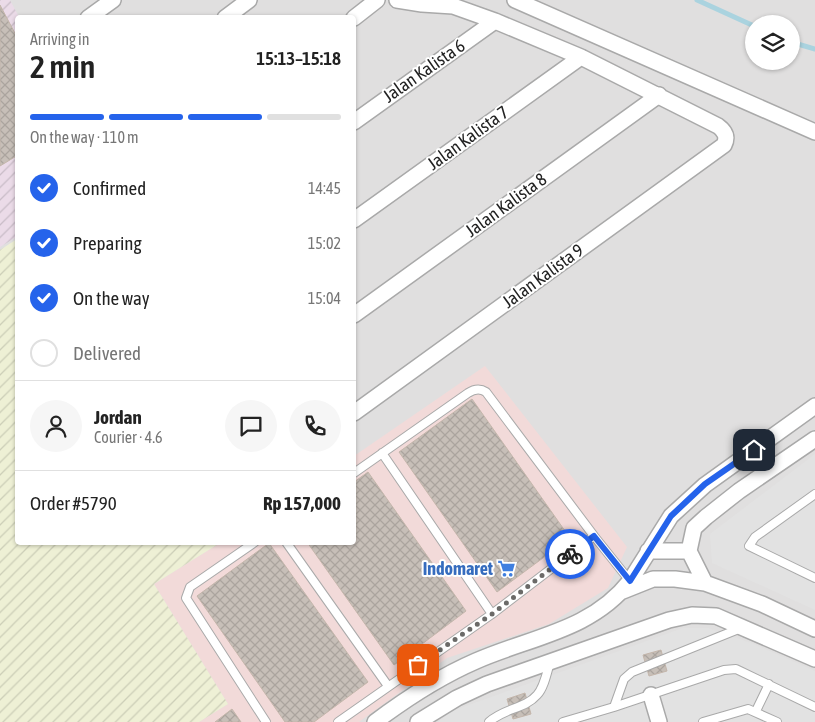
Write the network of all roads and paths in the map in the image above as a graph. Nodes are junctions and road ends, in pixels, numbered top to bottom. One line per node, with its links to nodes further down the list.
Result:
1 (113, 0): 6 (street)
2 (249, 0): 7 (street)
3 (378, 0): 8 (street)
4 (397, 0): 9 (street)
5 (515, 0): 13 (street)
6 (92, 15)
7 (229, 15)
8 (356, 16)
9 (495, 21): 10 (street); 12 (street, Jalan Kalista 6)
10 (582, 57): 11 (street); 14 (street, Jalan Kalista 7)
11 (659, 95): 15 (street, Jalan Kalista 8); 17 (street, Jalan Kalista 9)
12 (356, 121)
13 (815, 132)
14 (356, 219)
15 (356, 314)
16 (815, 406): 25 (street)
17 (356, 412)
18 (815, 439): 26 (street)
19 (382, 453): 20 (lane); 22 (lane); 30 (lane)
20 (356, 472)
21 (815, 494): 27 (lane)
22 (594, 536): 29 (lane); 30 (lane)
23 (251, 545): 41 (lane)
24 (288, 545): 36 (lane)
25 (648, 551): 26 (street); 29 (street)
26 (689, 552): 28 (street)
27 (815, 578)
28 (706, 583): 29 (street); 32 (street)
29 (626, 586): 43 (street)
30 (492, 614): 36 (lane)
31 (743, 627): 33 (street); 34 (street); 38 (lane)
32 (815, 629)
33 (815, 659)
34 (550, 662): 44 (street); 45 (lane)
35 (769, 684): 37 (lane); 39 (lane); 40 (lane)
36 (388, 686): 42 (lane)
37 (650, 694): 38 (lane); 47 (street)
38 (614, 706): 46 (lane)
39 (815, 707)
40 (756, 711): 48 (lane); 49 (lane)
41 (266, 722)
42 (338, 722)
43 (375, 722)
44 (418, 722)
45 (490, 722)
46 (562, 722)
47 (659, 722)
48 (702, 722)
49 (777, 722)

